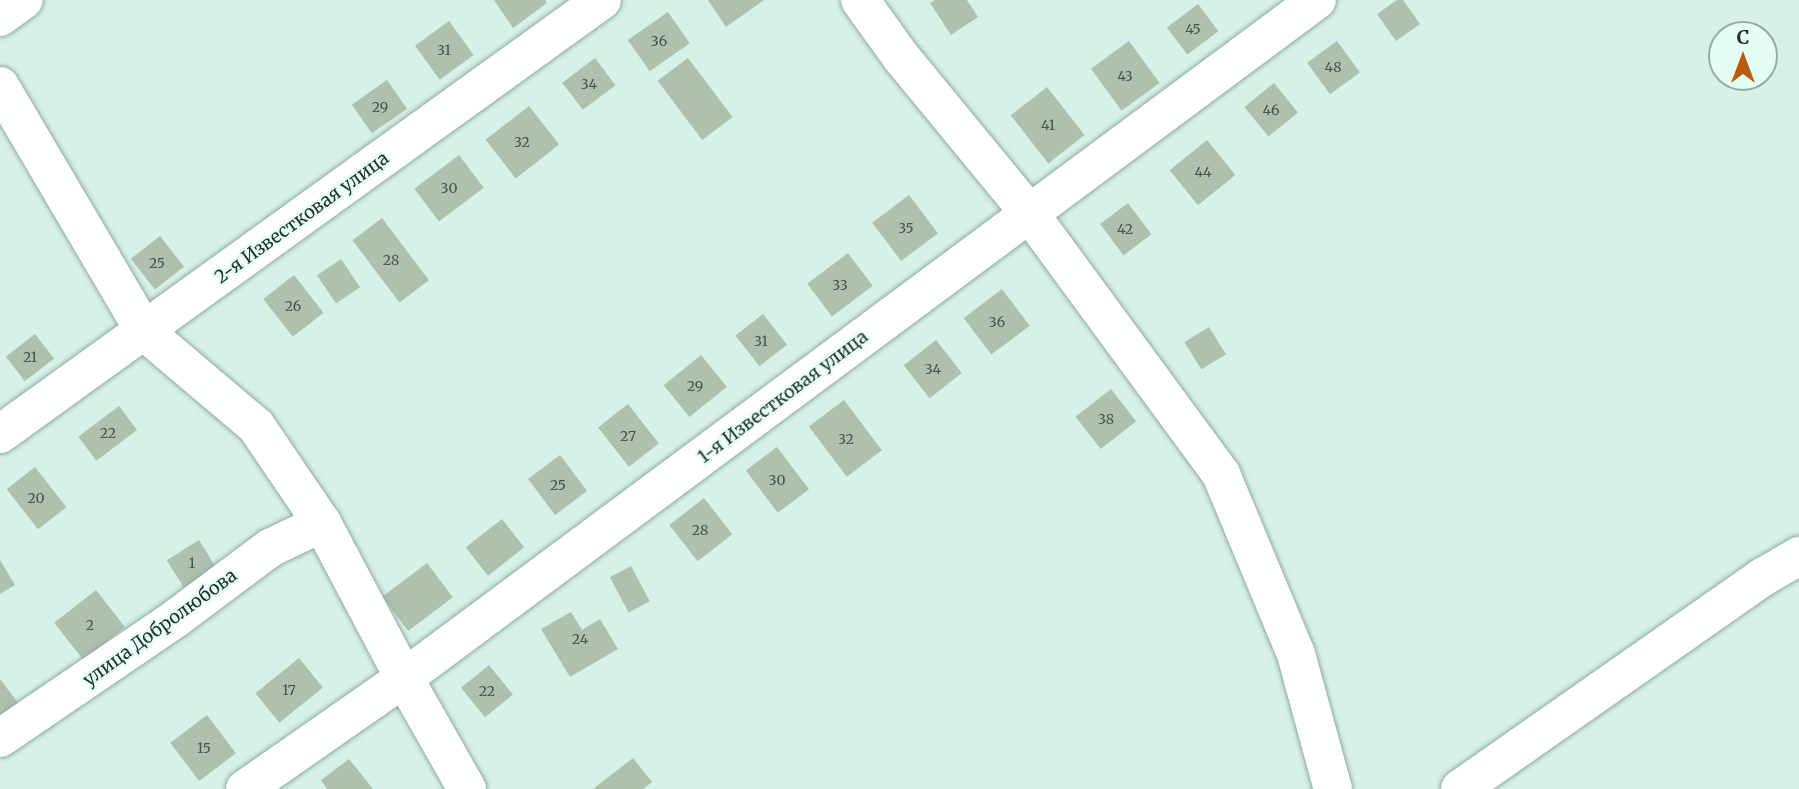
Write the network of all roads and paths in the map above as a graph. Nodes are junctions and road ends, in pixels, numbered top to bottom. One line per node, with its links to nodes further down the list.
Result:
1 (23, 0): 5 (street)
2 (601, 0): 8 (street, 2-я Известковая улица)
3 (860, 0): 7 (street)
4 (1317, 0): 7 (street, 1-я Известковая улица)
5 (0, 17)
6 (0, 86): 8 (street)
7 (1030, 214): 12 (street, 1-я Известковая улица); 16 (street)
8 (145, 332): 9 (street, 2-я Известковая улица); 10 (street)
9 (0, 434)
10 (322, 523): 12 (street); 13 (street, улица Добролюбова)
11 (1799, 556): 17 (street)
12 (404, 678): 14 (street, 1-я Известковая улица); 15 (street)
13 (0, 738)
14 (245, 789)
15 (467, 789)
16 (1333, 789)
17 (1460, 789)

